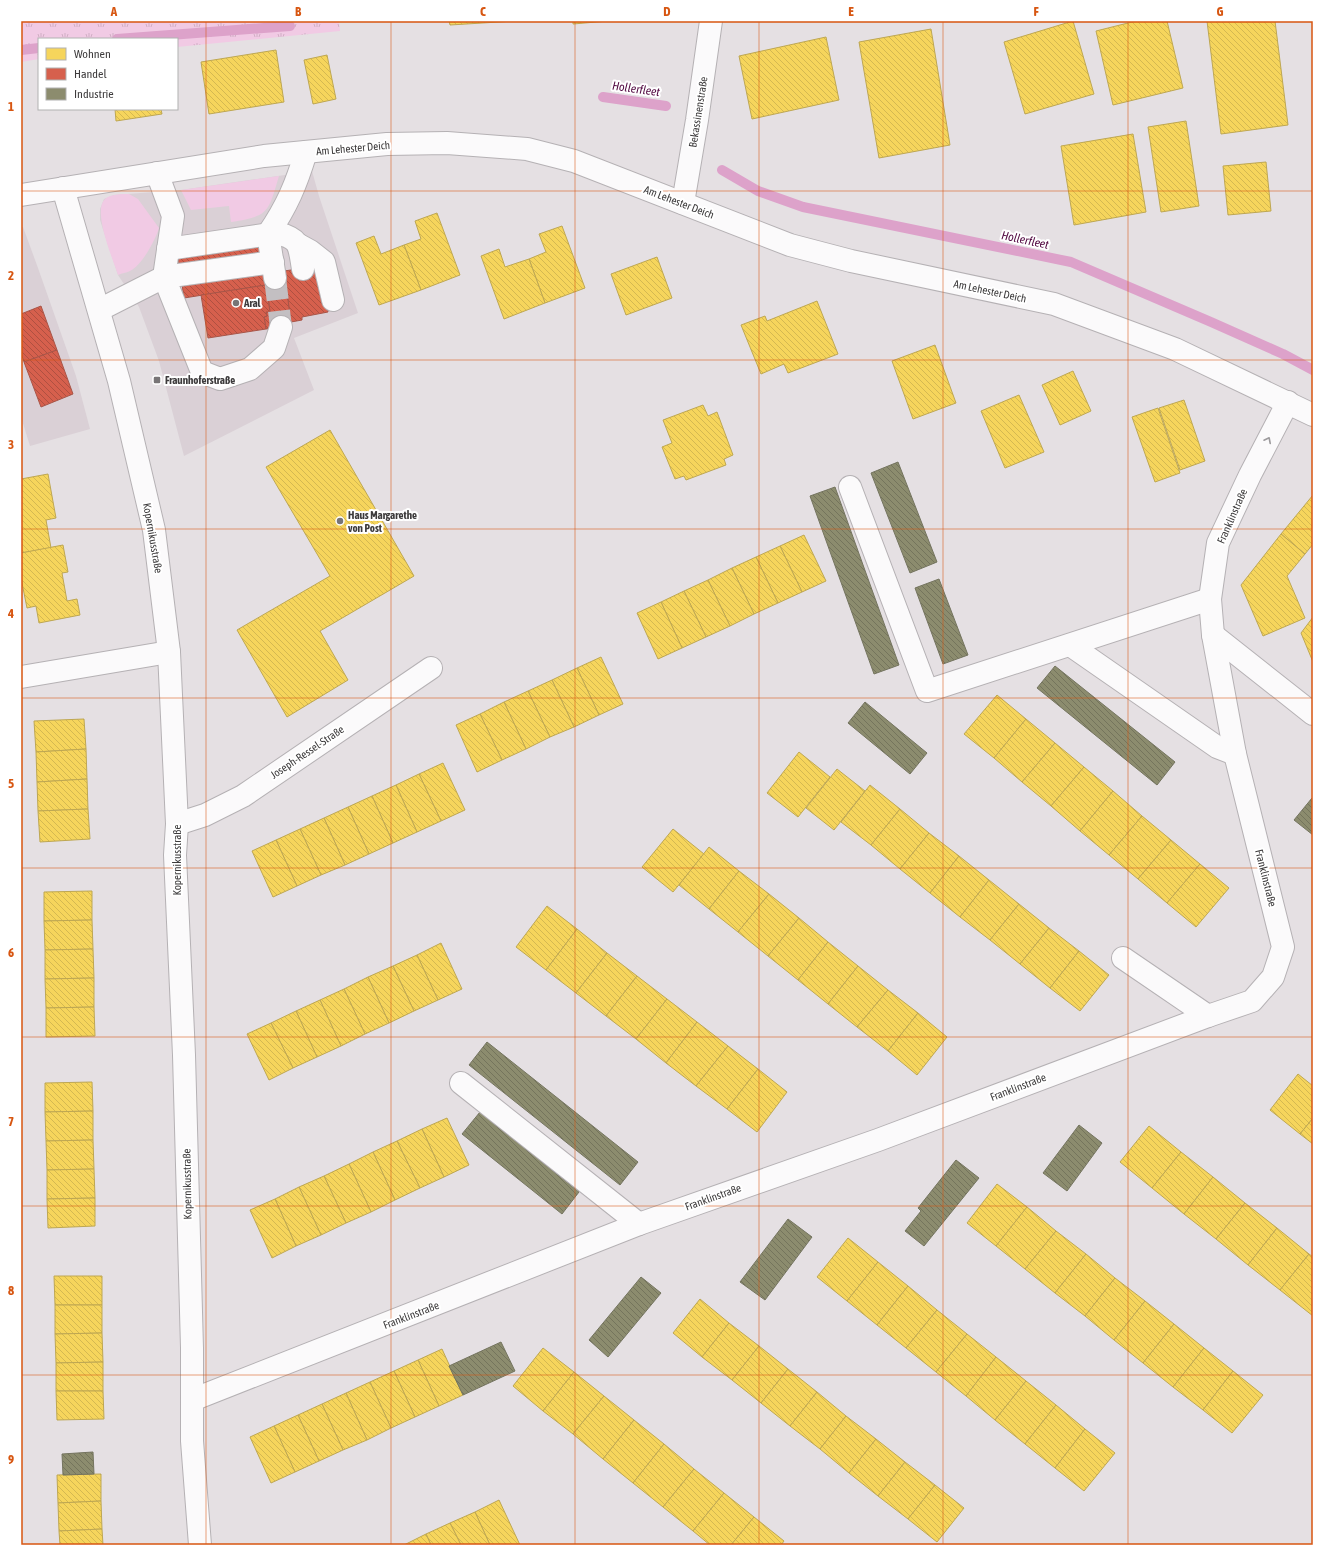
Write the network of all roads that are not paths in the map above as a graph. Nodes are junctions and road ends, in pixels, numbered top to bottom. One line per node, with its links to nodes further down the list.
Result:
1 (711, 21): 6 (street, Bekassinenstraße)
2 (306, 152): 3 (street, Am Lehester Deich); 6 (street, Am Lehester Deich); 7 (street)
3 (157, 173): 4 (street, Am Lehester Deich); 9 (street)
4 (64, 188): 5 (street, Am Lehester Deich); 13 (street, Kopernikusstraße)
5 (21, 195)
6 (683, 203): 15 (street, Am Lehester Deich)
7 (268, 234): 8 (street); 9 (street); 11 (street)
8 (299, 245): 10 (street); 12 (street)
9 (168, 249): 11 (street)
10 (303, 269)
11 (164, 277): 13 (street); 14 (street)
12 (333, 300)
13 (99, 310): 21 (street, Kopernikusstraße)
14 (281, 327)
15 (1288, 402): 16 (street, Am Lehester Deich); 18 (street, Franklinstraße, one-way to 15)
16 (1313, 415)
17 (850, 487): 20 (street)
18 (1210, 599): 19 (street, Franklinstraße); 20 (street)
19 (1213, 635): 24 (street); 25 (street, Franklinstraße)
20 (1070, 645): 25 (street)
21 (169, 652): 23 (street); 26 (street, Kopernikusstraße)
22 (431, 668): 26 (street, Joseph-Ressel-Straße)
23 (21, 677)
24 (1313, 714)
25 (1235, 754): 28 (street, Franklinstraße)
26 (177, 824): 31 (street, Kopernikusstraße)
27 (1123, 958): 28 (street)
28 (1208, 1016): 30 (street, Franklinstraße)
29 (461, 1083): 30 (street)
30 (639, 1224): 31 (street, Franklinstraße)
31 (192, 1400): 32 (street, Kopernikusstraße)
32 (200, 1545)

